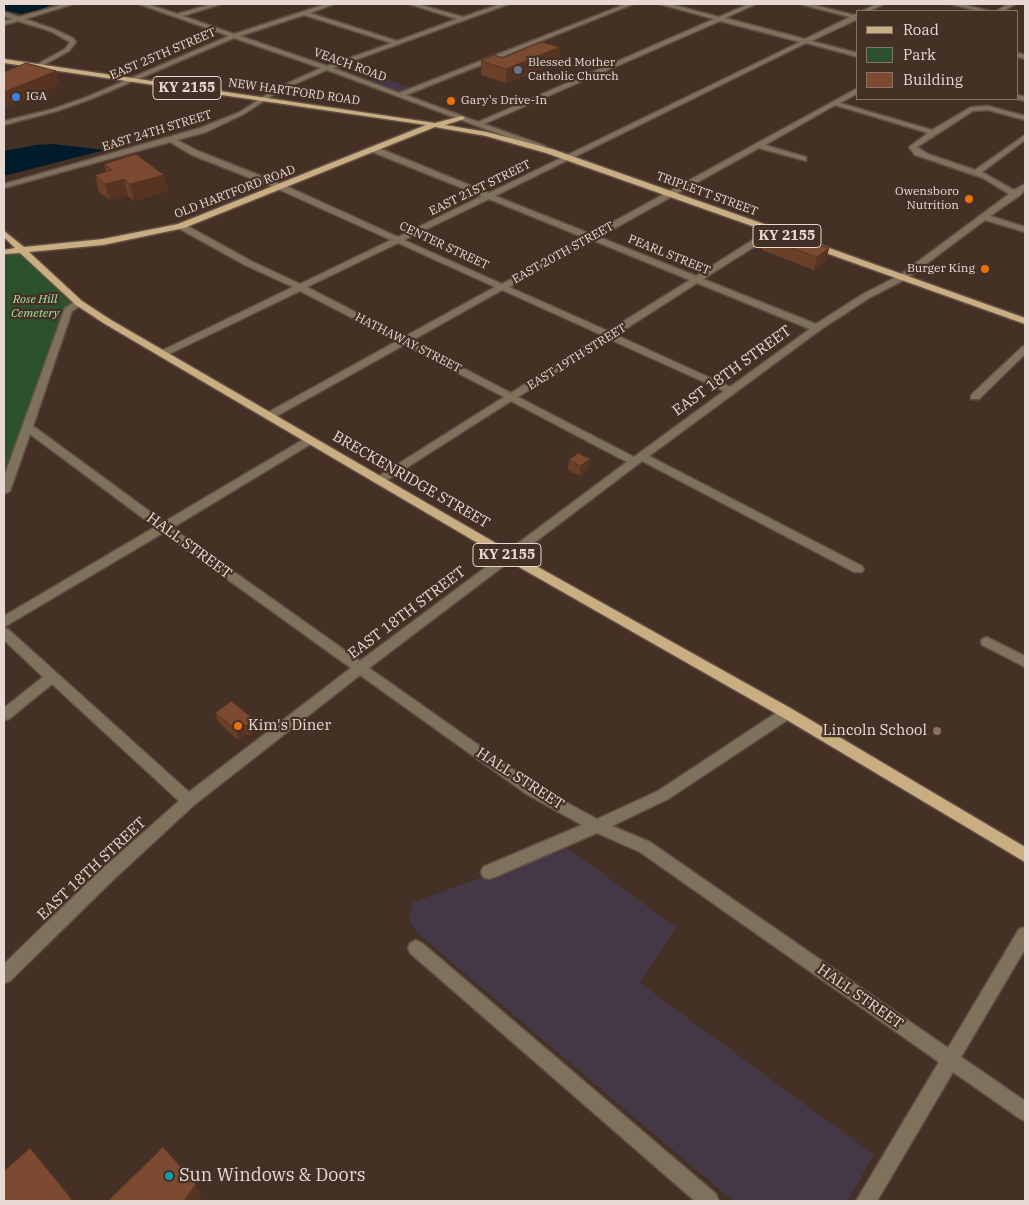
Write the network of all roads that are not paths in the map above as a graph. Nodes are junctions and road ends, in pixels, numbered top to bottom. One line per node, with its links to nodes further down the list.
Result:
1 (70, 4): 27 (street)
2 (142, 4): 23 (street, VEACH ROAD)
3 (218, 4): 23 (street)
4 (331, 4): 21 (street, EAST 25TH STREET)
5 (412, 4): 28 (street)
6 (506, 4): 28 (street, EAST 24TH STREET)
7 (630, 4): 40 (street)
8 (663, 4): 29 (street)
9 (753, 4): 29 (street)
10 (763, 4): 29 (street)
11 (804, 4): 24 (street)
12 (815, 4): 25 (street)
13 (881, 4): 17 (street)
14 (891, 4): 18 (street)
15 (954, 4): 19 (street)
16 (1013, 4): 20 (street)
17 (867, 10)
18 (877, 10)
19 (981, 10)
20 (1001, 10)
21 (304, 13): 31 (street, EAST 25TH STREET); 33 (street)
22 (4, 14): 27 (street)
23 (177, 16): 31 (street, VEACH ROAD)
24 (856, 16)
25 (856, 16)
26 (856, 17): 32 (street, EAST 21ST STREET)
27 (20, 18): 30 (street); 36 (street)
28 (462, 19): 33 (street, EAST 24TH STREET)
29 (721, 19): 32 (street); 46 (street)
30 (4, 23)
31 (234, 36): 37 (street, VEACH ROAD); 38 (street, EAST 25TH STREET)
32 (806, 42): 34 (street); 54 (street, EAST 21ST STREET)
33 (398, 43): 37 (street, EAST 24TH STREET)
34 (856, 54)
35 (4, 60): 36 (main road, NEW HARTFORD ROAD / KY 2155)
36 (38, 66): 38 (main road, NEW HARTFORD ROAD / KY 2155)
37 (326, 68): 40 (street, VEACH ROAD); 41 (street, EAST 24TH STREET)
38 (132, 80): 41 (main road, NEW HARTFORD ROAD / KY 2155); 45 (street, EAST 25TH STREET)
39 (856, 91): 42 (street, EAST 20TH STREET)
40 (400, 95): 43 (street, VEACH ROAD)
41 (263, 99): 47 (main road, NEW HARTFORD ROAD / KY 2155); 50 (street, EAST 24TH STREET)
42 (834, 103): 48 (street); 51 (street, EAST 20TH STREET)
43 (458, 117): 46 (street, VEACH ROAD); 47 (main road, OLD HARTFORD ROAD)
44 (1025, 118): 48 (street)
45 (4, 123)
46 (479, 124): 53 (street, VEACH ROAD)
47 (436, 125): 52 (main road, OLD HARTFORD ROAD); 53 (main road, NEW HARTFORD ROAD / KY 2155)
48 (933, 132): 56 (street)
49 (1025, 137): 56 (street)
50 (172, 140): 57 (street, EAST 24TH STREET); 58 (street, CENTER STREET)
51 (758, 145): 55 (street); 60 (street, EAST 20TH STREET)
52 (373, 148): 58 (main road, OLD HARTFORD ROAD); 61 (street, PEARL STREET)
53 (549, 151): 54 (main road, TRIPLETT STREET / KY 2155)
54 (568, 157): 60 (main road, TRIPLETT STREET / KY 2155); 61 (street, EAST 21ST STREET)
55 (803, 159)
56 (976, 172): 59 (street)
57 (4, 186)
58 (281, 187): 63 (main road, OLD HARTFORD ROAD); 68 (street, CENTER STREET)
59 (1021, 191): 62 (street, EAST 18TH STREET)
60 (670, 194): 65 (main road, TRIPLETT STREET / KY 2155); 67 (street, EAST 20TH STREET)
61 (490, 196): 67 (street, PEARL STREET); 68 (street, EAST 21ST STREET)
62 (985, 217): 64 (street); 71 (street, EAST 18TH STREET)
63 (181, 226): 69 (main road, OLD HARTFORD ROAD); 74 (street, HATHAWAY STREET)
64 (1025, 230)
65 (774, 231): 71 (main road, TRIPLETT STREET / KY 2155); 72 (street, EAST 19TH STREET)
66 (4, 233): 69 (main road, BRECKENRIDGE STREET / KY 2155)
67 (592, 237): 72 (street, PEARL STREET); 73 (street, EAST 20TH STREET)
68 (399, 239): 73 (street, CENTER STREET); 74 (street, EAST 21ST STREET)
69 (21, 250): 70 (main road, OLD HARTFORD ROAD); 75 (main road, BRECKENRIDGE STREET / KY 2155)
70 (4, 252)
71 (903, 277): 76 (main road, TRIPLETT STREET / KY 2155); 77 (street, EAST 18TH STREET)
72 (698, 280): 77 (street, PEARL STREET); 78 (street, EAST 19TH STREET)
73 (502, 286): 78 (street, CENTER STREET); 79 (street, EAST 20TH STREET)
74 (300, 287): 79 (street, HATHAWAY STREET); 81 (street, EAST 21ST STREET)
75 (79, 303): 81 (main road, BRECKENRIDGE STREET / KY 2155); 86 (street)
76 (1025, 321)
77 (817, 328): 82 (street, EAST 18TH STREET)
78 (611, 336): 82 (street, CENTER STREET); 83 (street, EAST 19TH STREET)
79 (403, 341): 83 (street, HATHAWAY STREET); 85 (street, EAST 20TH STREET)
80 (1025, 349): 84 (street)
81 (162, 354): 85 (main road, BRECKENRIDGE STREET / KY 2155)
82 (732, 391): 88 (street, EAST 18TH STREET)
83 (513, 397): 88 (street, HATHAWAY STREET); 89 (street, EAST 19TH STREET)
84 (975, 397)
85 (268, 416): 87 (main road, BRECKENRIDGE STREET / KY 2155)
86 (27, 427): 90 (street); 91 (street, HALL STREET)
87 (310, 440): 89 (main road, BRECKENRIDGE STREET / KY 2155); 91 (street)
88 (639, 459): 92 (street, EAST 18TH STREET); 93 (street, HATHAWAY STREET)
89 (380, 480): 92 (main road, BRECKENRIDGE STREET / KY 2155)
90 (4, 492)
91 (163, 527): 94 (street); 98 (street, HALL STREET)
92 (509, 556): 98 (street, EAST 18TH STREET); 100 (main road, BRECKENRIDGE STREET / KY 2155)
93 (858, 569)
94 (4, 622)
95 (4, 632): 99 (street)
96 (987, 642): 97 (street)
97 (1025, 662)
98 (360, 668): 102 (street, EAST 18TH STREET); 103 (street, HALL STREET)
99 (52, 677): 101 (street); 102 (street)
100 (788, 713): 103 (street); 104 (main road, BRECKENRIDGE STREET / KY 2155)
101 (4, 715)
102 (189, 801): 108 (street, EAST 18TH STREET)
103 (597, 826): 105 (street); 109 (street, HALL STREET)
104 (1025, 855)
105 (489, 872)
106 (1025, 934): 109 (street)
107 (416, 948): 111 (street)
108 (4, 975)
109 (951, 1060): 110 (street, HALL STREET); 112 (street)
110 (1025, 1112)
111 (709, 1201)
112 (866, 1201)

